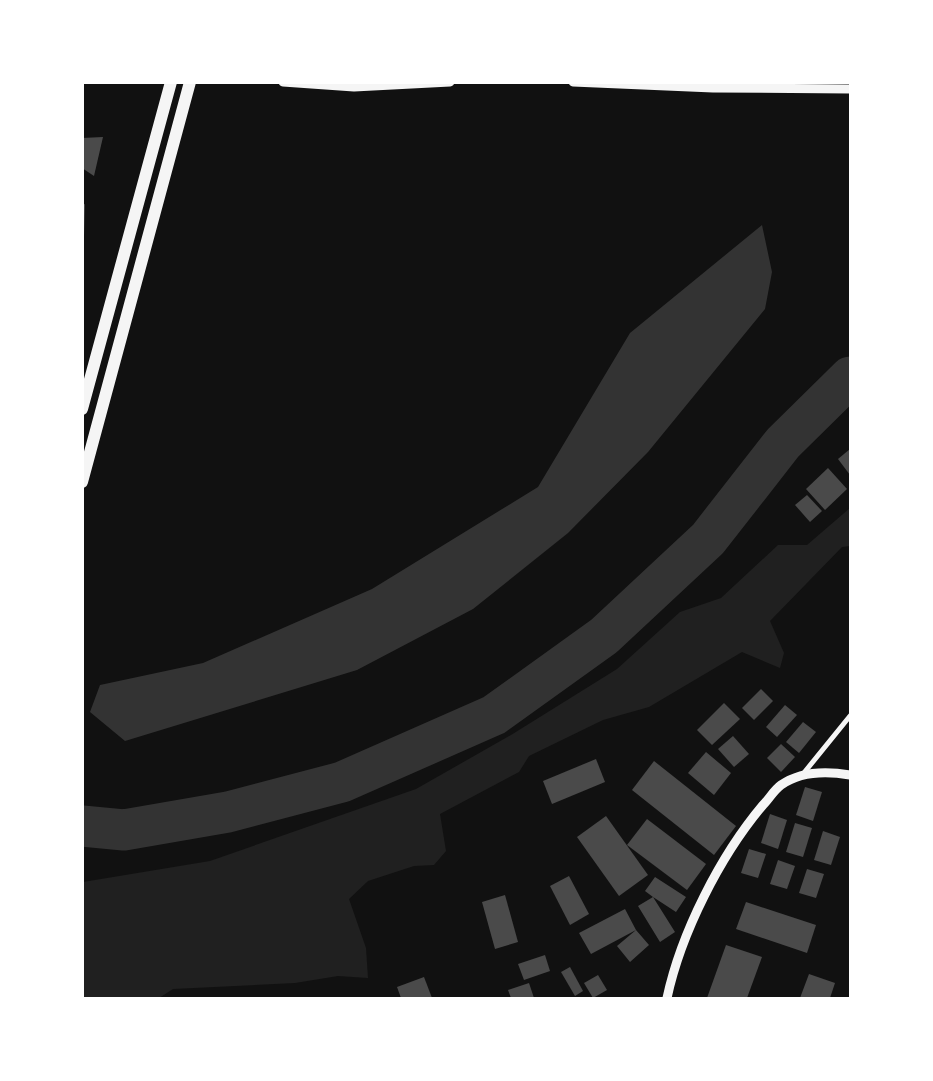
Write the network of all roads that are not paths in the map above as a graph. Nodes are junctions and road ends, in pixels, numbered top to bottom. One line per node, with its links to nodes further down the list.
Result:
1 (171, 82): 7 (main road)
2 (190, 82): 8 (main road)
3 (283, 82): 4 (street)
4 (450, 82)
5 (573, 82): 6 (street)
6 (850, 89)
7 (82, 409)
8 (82, 482)
9 (850, 716): 10 (street)
10 (803, 774): 11 (street); 12 (street)
11 (850, 775)
12 (667, 998)

